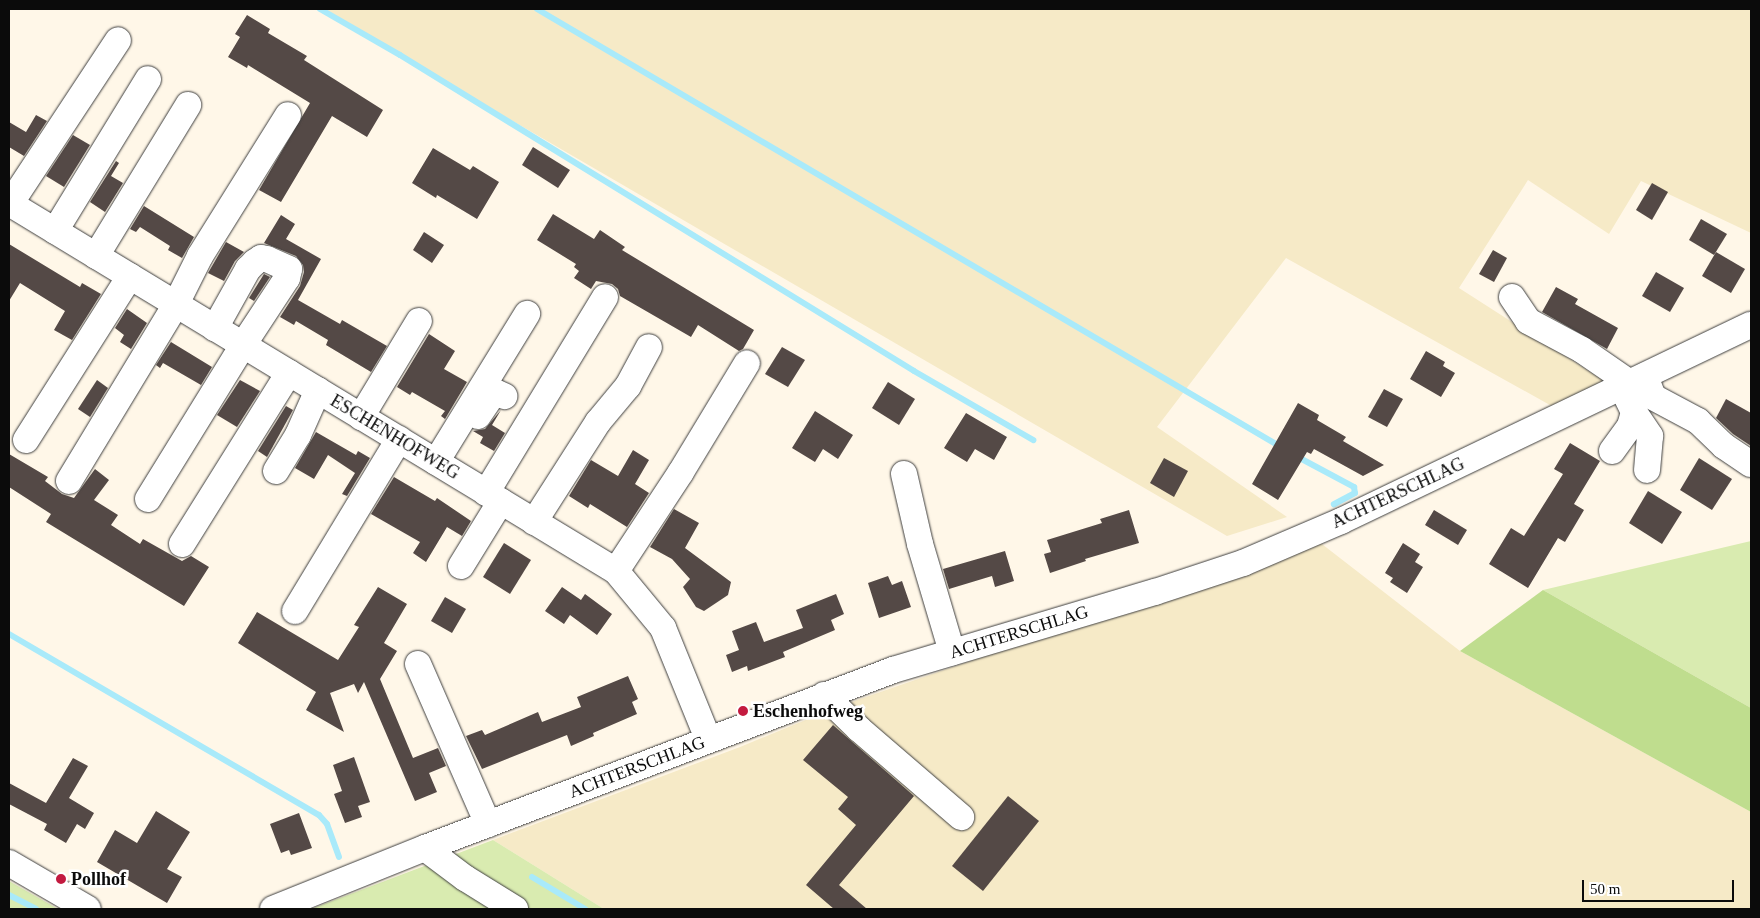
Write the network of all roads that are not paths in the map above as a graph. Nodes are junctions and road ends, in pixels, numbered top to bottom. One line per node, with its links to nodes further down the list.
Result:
1 (118, 40): 6 (street)
2 (148, 79): 7 (street)
3 (188, 105): 8 (street)
4 (288, 115): 12 (street)
5 (254, 139): 12 (street)
6 (11, 209): 7 (street, ESCHENHOFWEG)
7 (55, 231): 8 (street, ESCHENHOFWEG)
8 (96, 256): 9 (street, ESCHENHOFWEG)
9 (130, 276): 12 (street, ESCHENHOFWEG); 27 (street)
10 (605, 297): 35 (street)
11 (1512, 297): 21 (street)
12 (169, 300): 16 (street, ESCHENHOFWEG); 34 (street)
13 (527, 314): 30 (street)
14 (419, 321): 25 (street)
15 (1751, 325): 21 (street, ACHTERSCHLAG)
16 (215, 328): 17 (street, ESCHENHOFWEG); 17 (street)
17 (243, 345): 20 (street, ESCHENHOFWEG); 36 (street)
18 (649, 347): 37 (street)
19 (747, 364): 40 (street)
20 (289, 373): 22 (street, ESCHENHOFWEG); 38 (street)
21 (1632, 382): 24 (street); 29 (street); 42 (street, ACHTERSCHLAG)
22 (318, 390): 25 (street, ESCHENHOFWEG); 32 (street)
23 (504, 396): 30 (street)
24 (1634, 412): 28 (street); 31 (street)
25 (361, 416): 26 (street, ESCHENHOFWEG)
26 (399, 439): 30 (street, ESCHENHOFWEG); 41 (street)
27 (26, 440)
28 (1612, 451)
29 (1751, 464)
30 (442, 466): 35 (street, ESCHENHOFWEG)
31 (1647, 470)
32 (276, 471)
33 (904, 474): 42 (street)
34 (69, 481)
35 (493, 497): 37 (street, ESCHENHOFWEG); 39 (street)
36 (148, 499)
37 (534, 522): 40 (street, ESCHENHOFWEG)
38 (182, 544)
39 (460, 566)
40 (616, 572): 45 (street, ESCHENHOFWEG)
41 (295, 611)
42 (952, 652): 44 (street, ACHTERSCHLAG)
43 (418, 664): 47 (street)
44 (824, 696): 45 (street, ACHTERSCHLAG); 46 (street)
45 (708, 739): 47 (street, ACHTERSCHLAG)
46 (961, 817)
47 (488, 824): 48 (street, ACHTERSCHLAG)
48 (425, 848): 51 (street, ACHTERSCHLAG); 52 (street)
49 (9, 862): 50 (street)
50 (88, 909)
51 (273, 909)
52 (515, 909)

